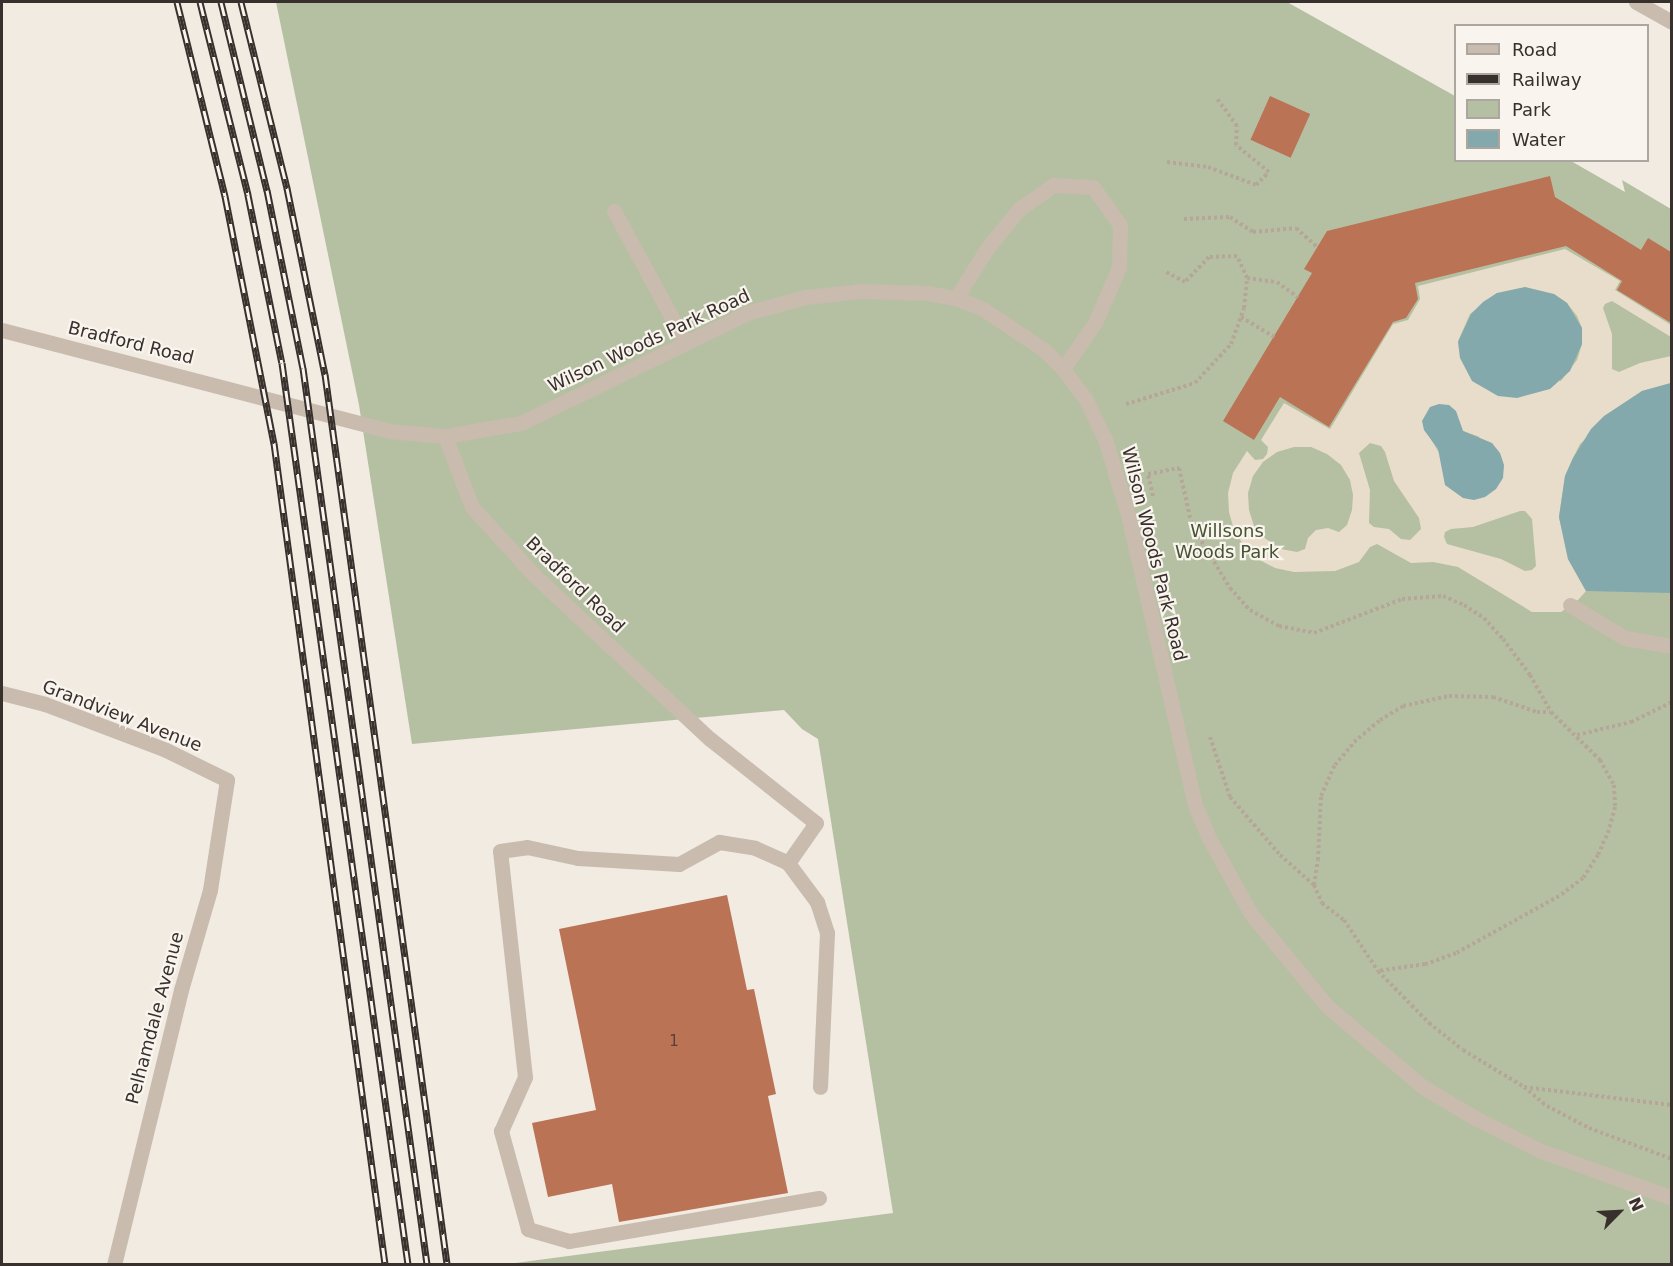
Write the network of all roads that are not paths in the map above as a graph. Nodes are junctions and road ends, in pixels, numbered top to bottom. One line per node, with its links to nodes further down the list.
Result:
1 (1636, 2): 2 (street)
2 (1671, 22)
3 (614, 211): 6 (street)
4 (956, 298): 6 (street, Wilson Woods Park Road); 7 (street, Wilson Woods Park Road); 7 (street)
5 (2, 330): 8 (street, Bradford Road)
6 (685, 342): 9 (street, Wilson Woods Park Road)
7 (1062, 369): 17 (street, Wilson Woods Park Road)
8 (390, 431): 9 (street, Wilson Woods Park Road)
9 (445, 436): 14 (street, Bradford Road)
10 (1570, 605): 11 (street)
11 (1671, 646)
12 (2, 693): 13 (street, Grandview Avenue)
13 (227, 780): 18 (street, Pelhamdale Avenue)
14 (788, 863): 15 (street); 16 (street)
15 (820, 1087)
16 (819, 1198)
17 (1671, 1198)
18 (114, 1264)

